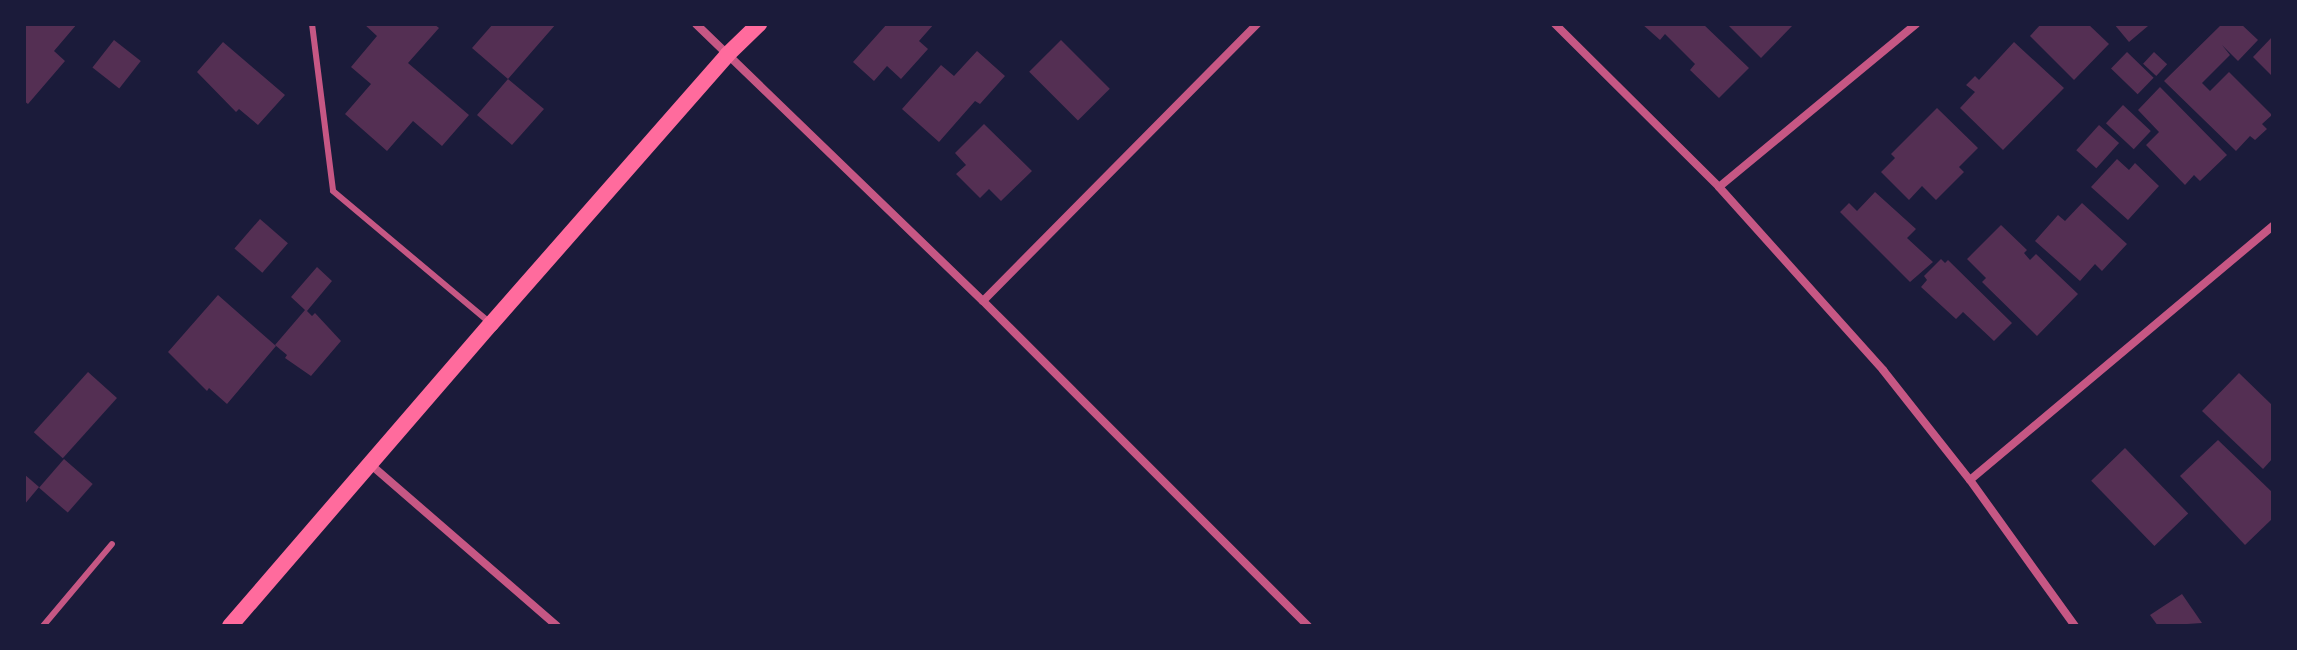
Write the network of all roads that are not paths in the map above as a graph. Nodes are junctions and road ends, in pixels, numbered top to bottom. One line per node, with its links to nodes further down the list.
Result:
1 (312, 24): 11 (lane)
2 (696, 24): 7 (street)
3 (759, 24): 7 (main road)
4 (1257, 24): 10 (street)
5 (1555, 24): 8 (street)
6 (1916, 24): 8 (street)
7 (727, 55): 10 (street); 11 (main road)
8 (1719, 187): 13 (street)
9 (2273, 226): 13 (street)
10 (983, 301): 18 (street)
11 (491, 324): 12 (main road)
12 (370, 464): 16 (main road); 17 (street)
13 (1970, 480): 19 (street)
14 (112, 544): 15 (lane)
15 (43, 626)
16 (230, 626)
17 (557, 626)
18 (1308, 626)
19 (2075, 626)

